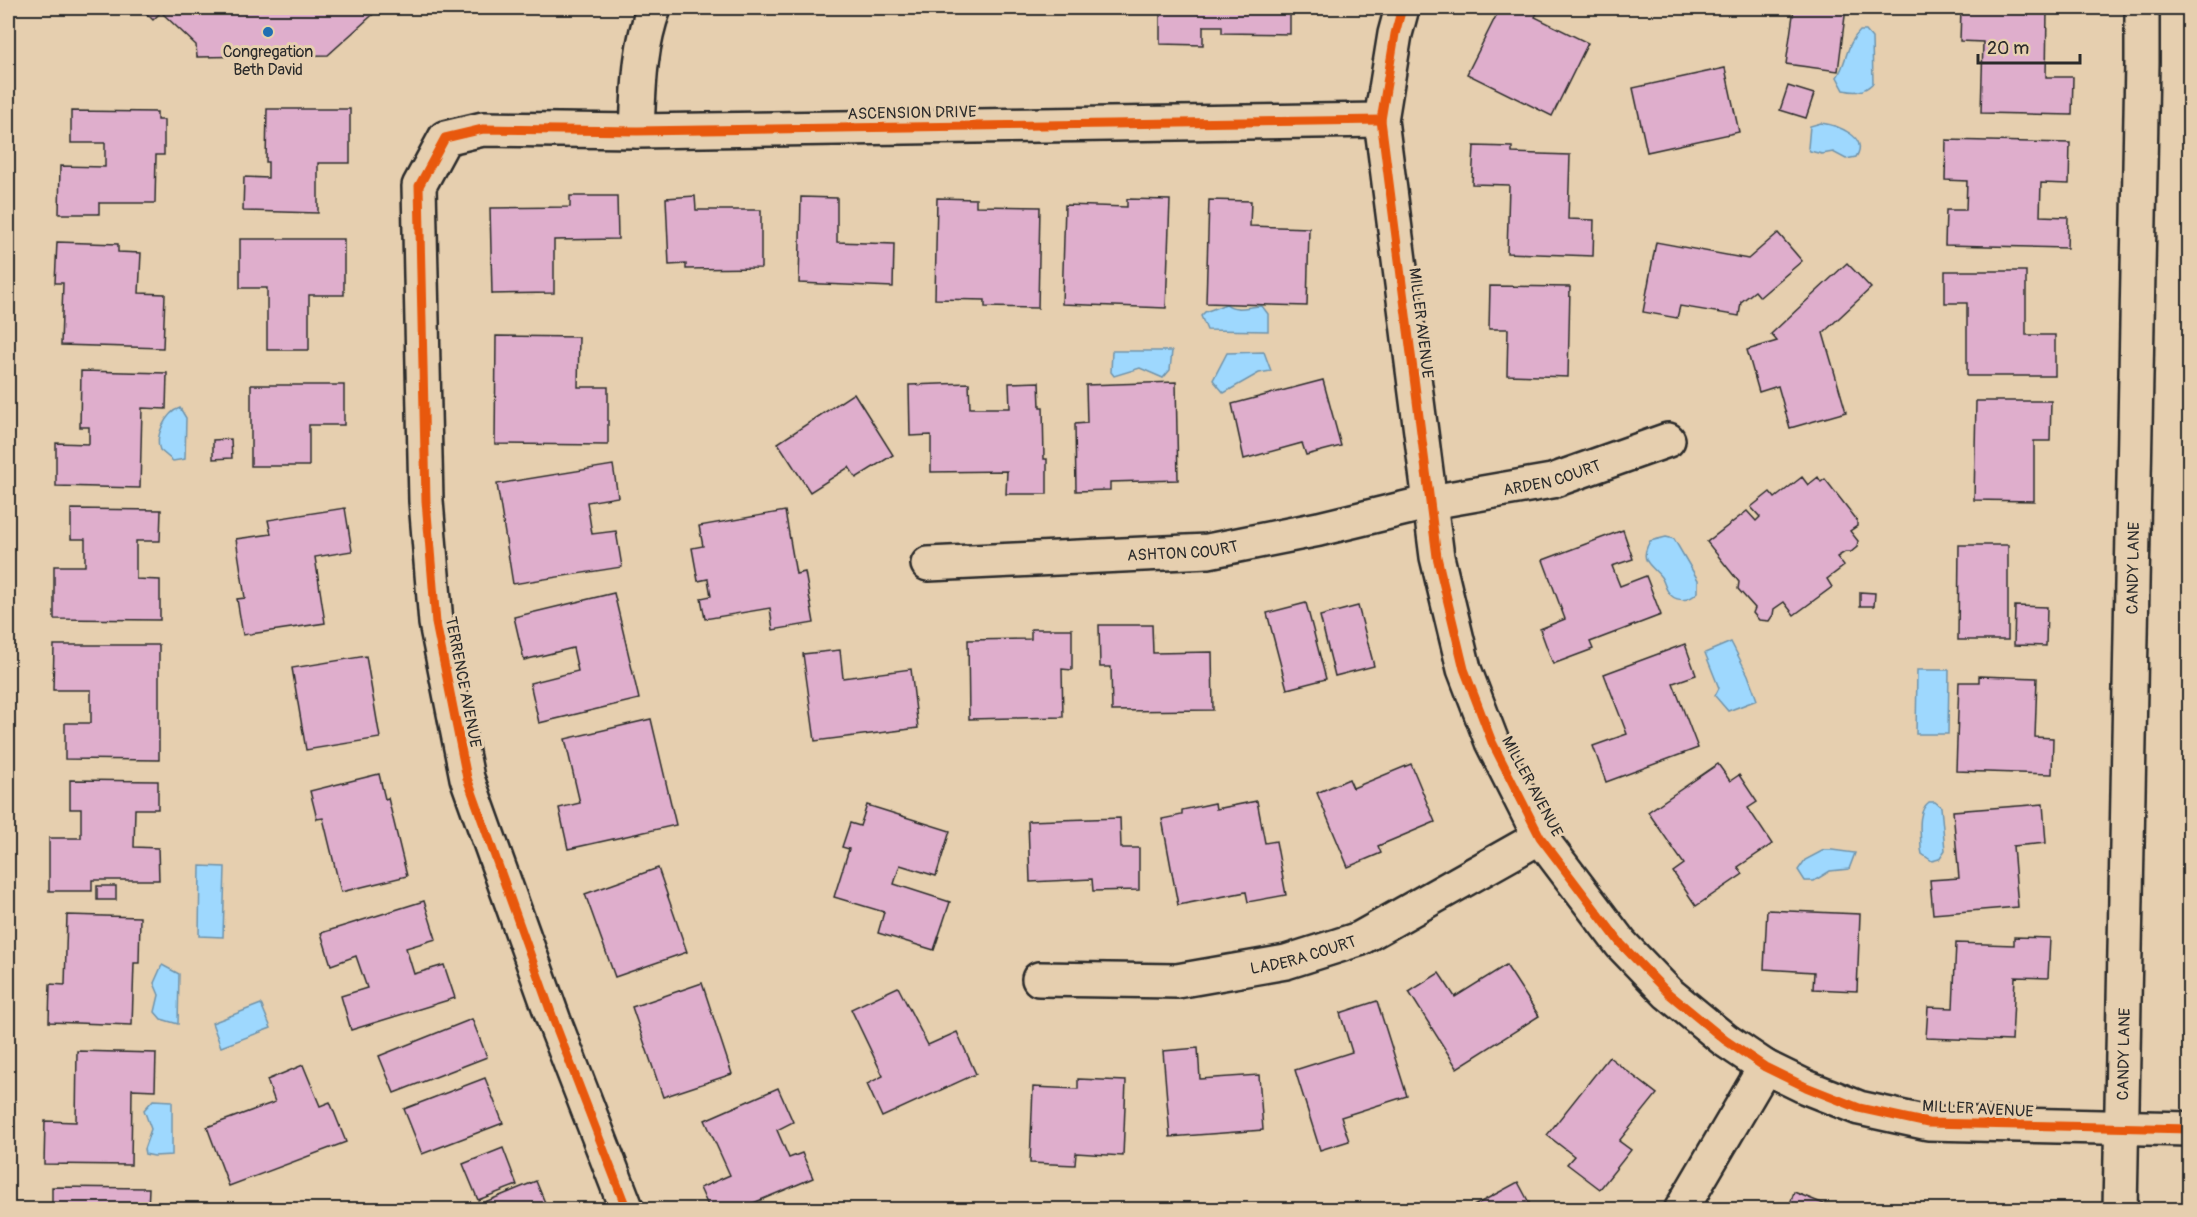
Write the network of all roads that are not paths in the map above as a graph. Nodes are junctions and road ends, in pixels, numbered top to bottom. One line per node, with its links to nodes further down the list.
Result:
1 (654, 8): 5 (street)
2 (1402, 8): 4 (street, MILLER AVENUE)
3 (2142, 8): 13 (street, CANDY LANE)
4 (1381, 120): 5 (street, ASCENSION DRIVE); 8 (street, MILLER AVENUE)
5 (637, 131): 6 (street, ASCENSION DRIVE)
6 (445, 138): 15 (street, TERRENCE AVENUE)
7 (1668, 440): 8 (street, ARDEN COURT)
8 (1431, 502): 9 (street, ASHTON COURT); 10 (street, MILLER AVENUE)
9 (928, 564)
10 (1540, 837): 11 (street, LADERA COURT); 12 (street, MILLER AVENUE)
11 (1039, 979)
12 (1765, 1066): 13 (street, MILLER AVENUE); 16 (street)
13 (2121, 1129): 14 (street, MILLER AVENUE); 17 (street, CANDY LANE)
14 (2190, 1129)
15 (627, 1209)
16 (1681, 1209)
17 (2120, 1209)

